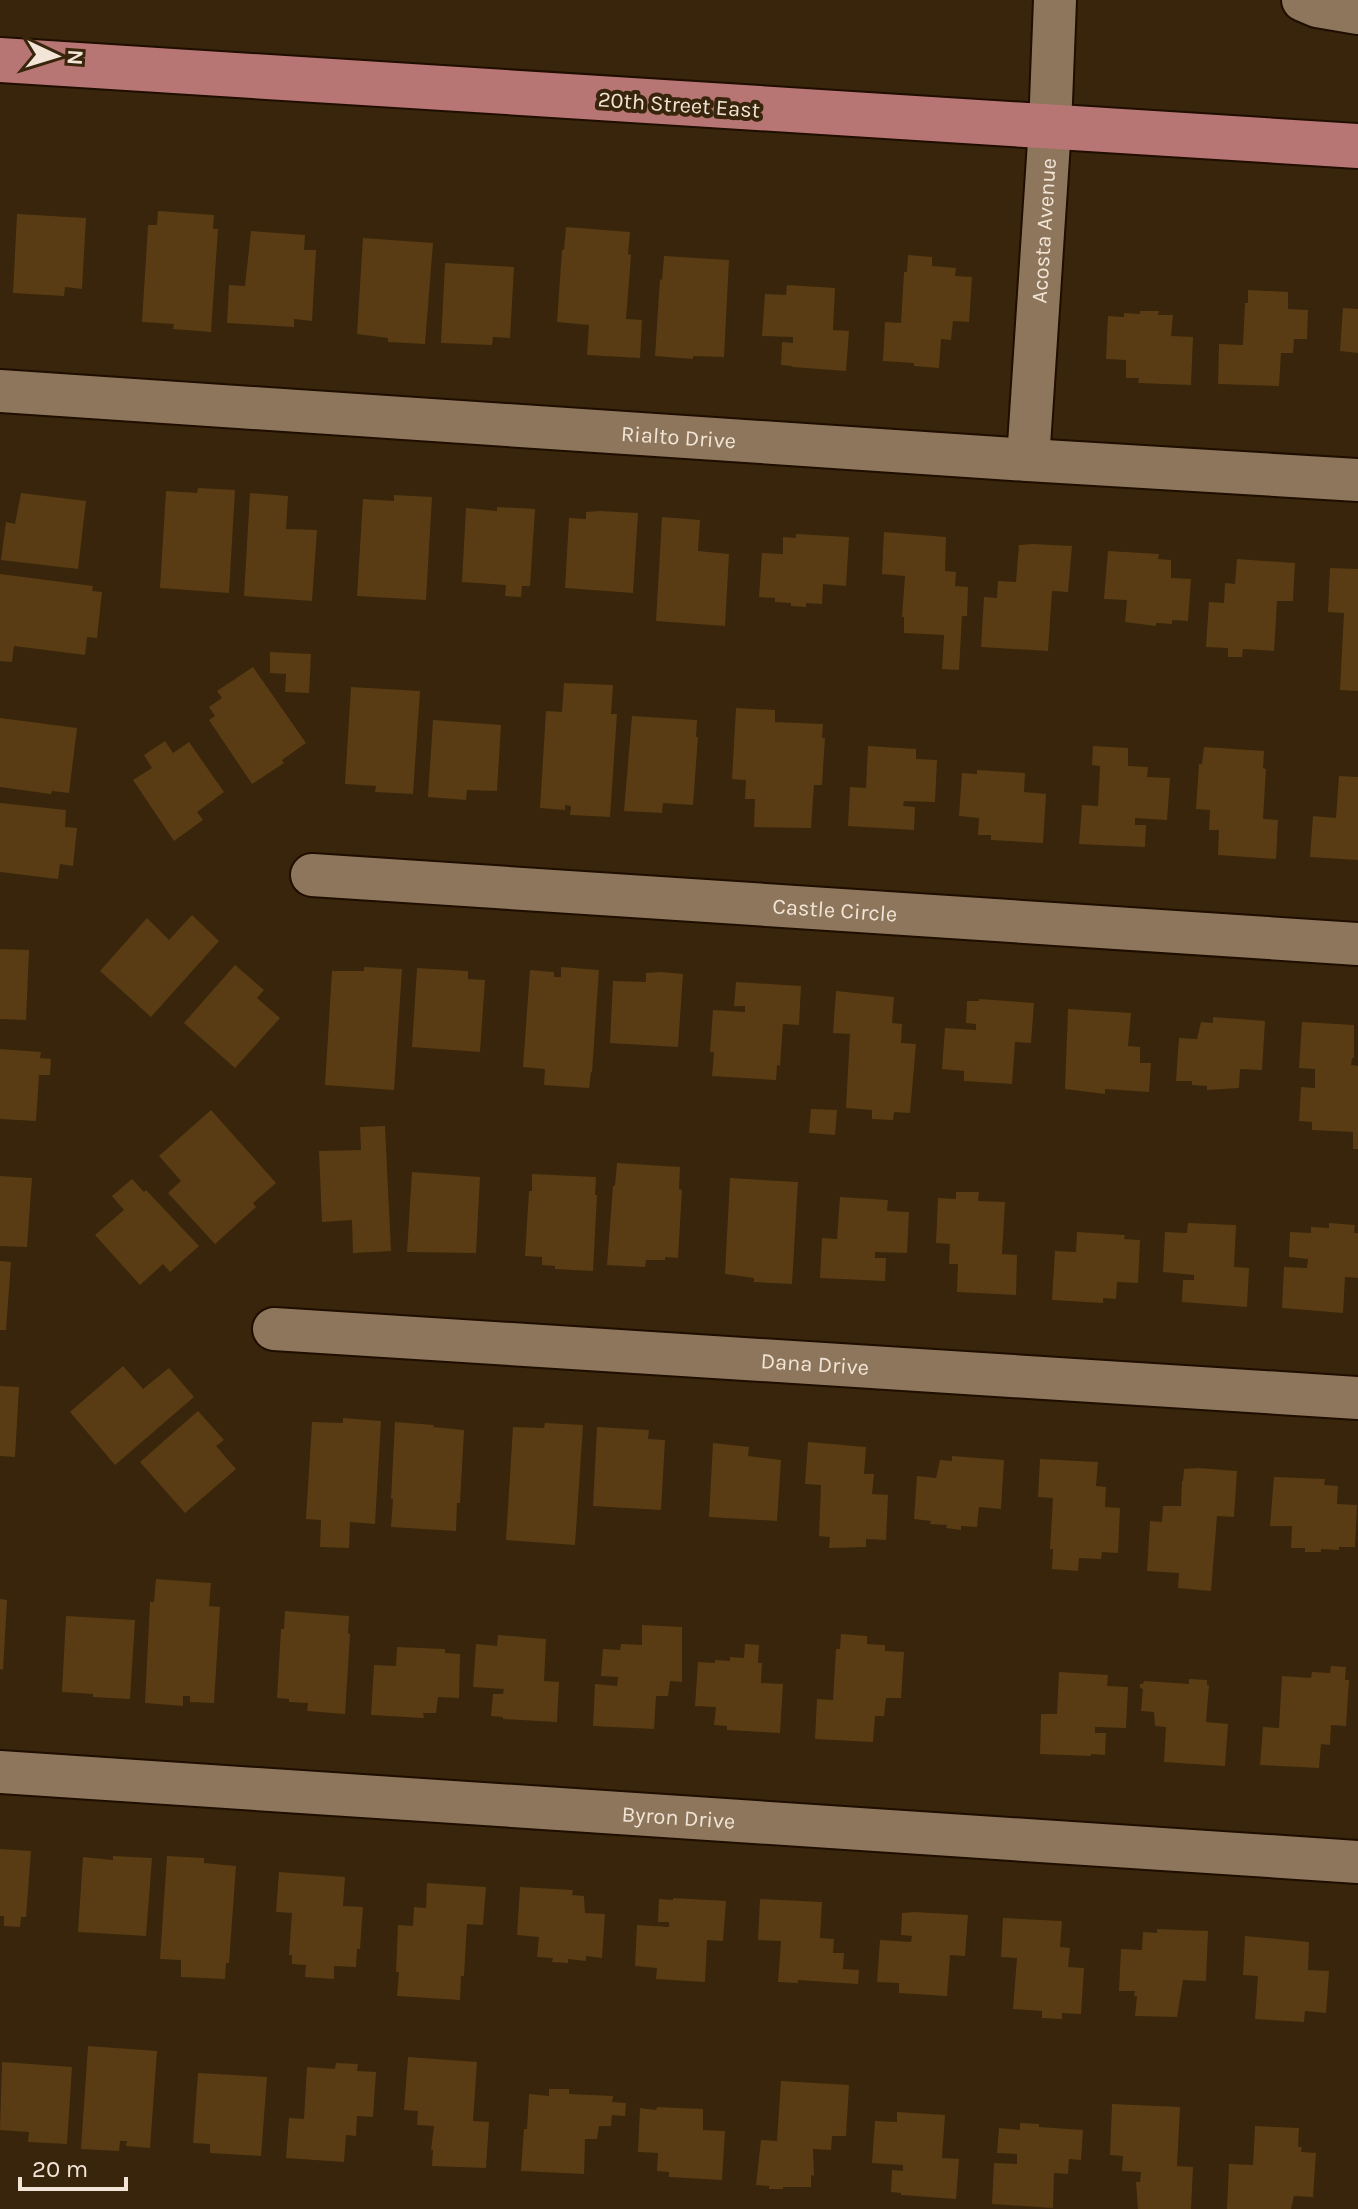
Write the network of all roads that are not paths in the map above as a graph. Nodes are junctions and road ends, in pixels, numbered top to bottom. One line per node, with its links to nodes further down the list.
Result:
1 (1055, 0): 5 (street, Acosta Avenue)
2 (1303, 0): 3 (street)
3 (1358, 13)
4 (0, 60): 5 (main road, 20th Street East)
5 (1050, 127): 6 (main road, 20th Street East); 8 (street, Acosta Avenue)
6 (1358, 146)
7 (0, 391): 8 (street, Rialto Drive)
8 (1028, 460): 9 (street, Rialto Drive)
9 (1358, 480)
10 (312, 875): 11 (street, Castle Circle)
11 (1358, 944)
12 (274, 1329): 13 (street, Dana Drive)
13 (1358, 1398)
14 (0, 1772): 15 (street, Byron Drive)
15 (1358, 1862)

